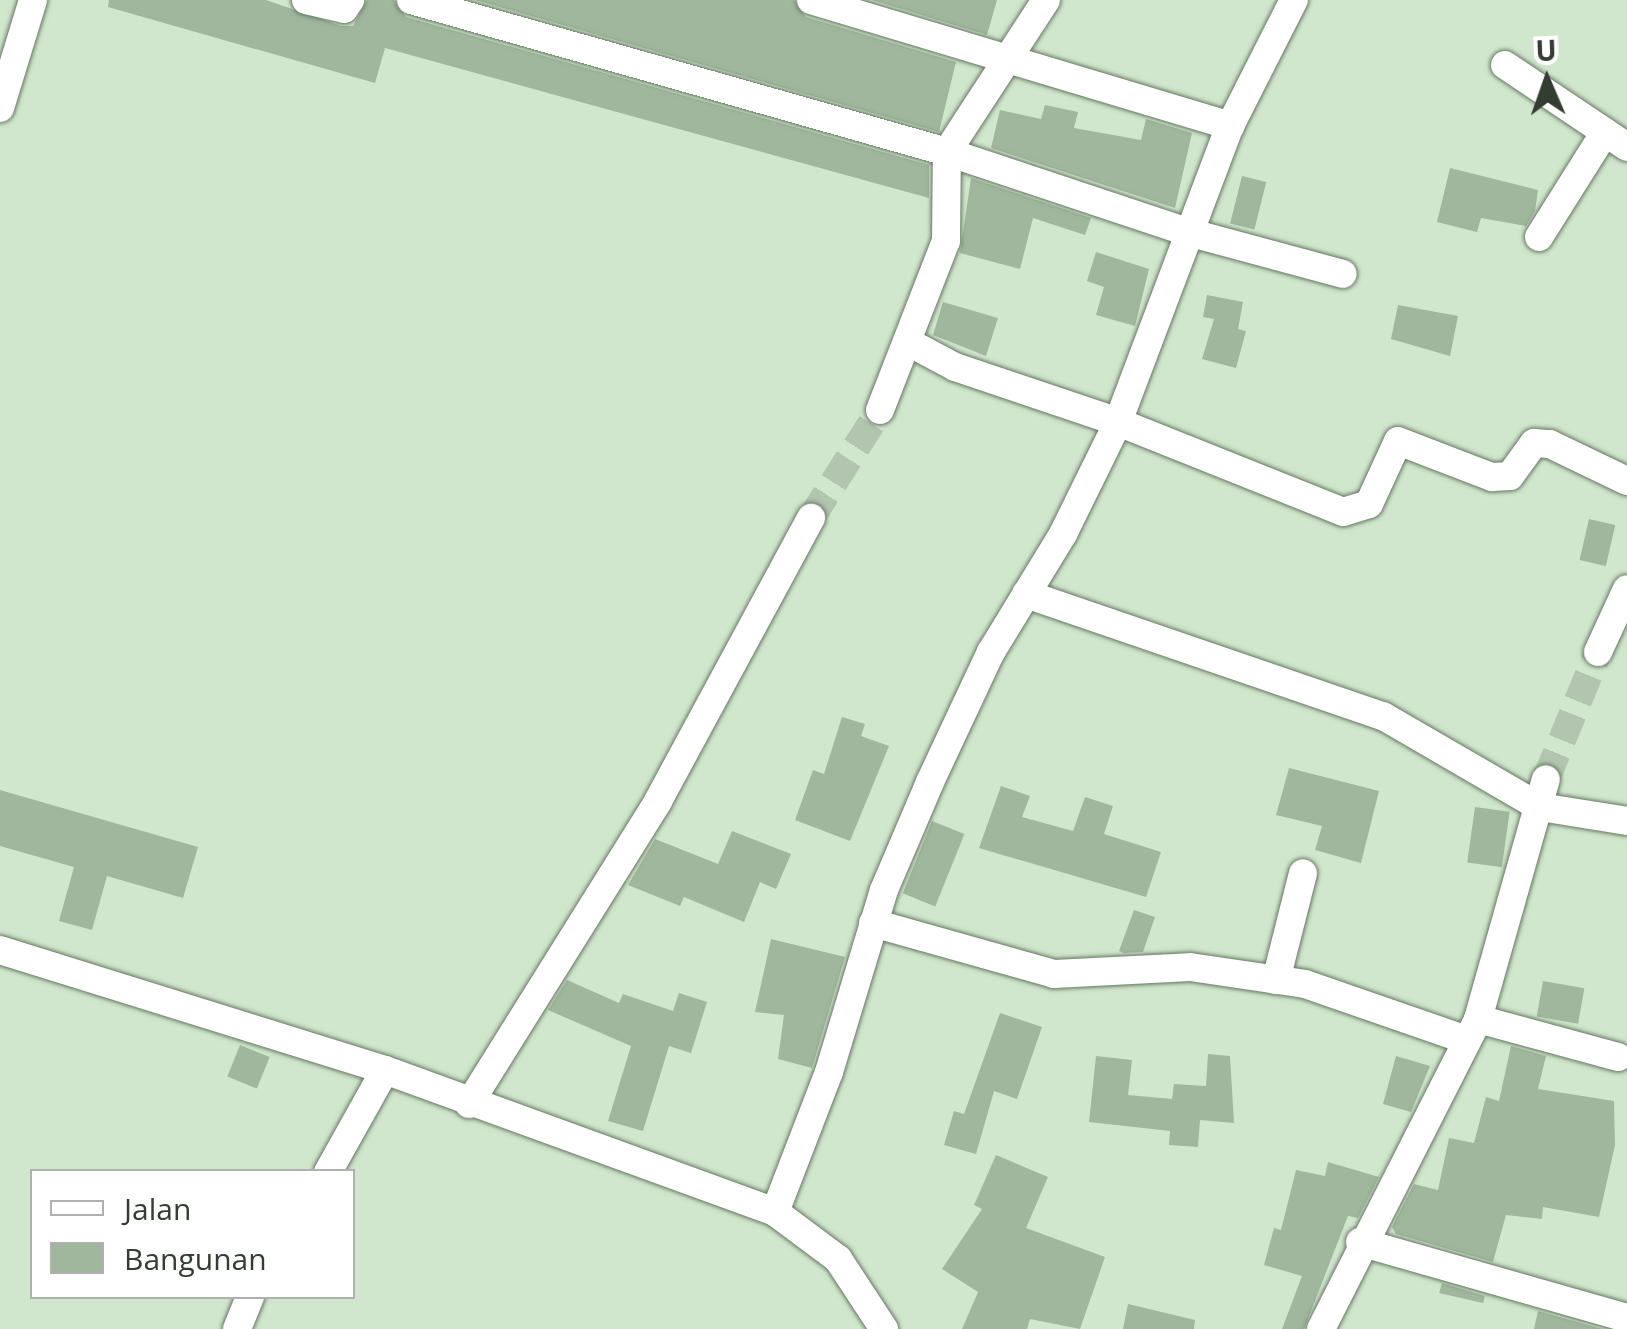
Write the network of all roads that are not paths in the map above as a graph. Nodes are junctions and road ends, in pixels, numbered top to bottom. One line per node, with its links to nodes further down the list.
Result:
1 (33, 0): 10 (street)
2 (306, 0): 3 (street)
3 (350, 0)
4 (411, 0): 13 (street)
5 (812, 0): 8 (street)
6 (1046, 0): 8 (street)
7 (1294, 0): 11 (street)
8 (1012, 58): 11 (street); 13 (street)
9 (1505, 66): 12 (street)
10 (0, 108)
11 (1230, 126): 14 (street)
12 (1616, 140): 15 (street)
13 (947, 152): 14 (street); 17 (street)
14 (1191, 233): 16 (street); 19 (street)
15 (1539, 237)
16 (1343, 274)
17 (910, 343): 18 (street); 19 (street)
18 (880, 410)
19 (1118, 422): 20 (street); 23 (street)
20 (1627, 481)
21 (811, 518): 35 (street)
22 (1627, 590): 24 (street)
23 (1026, 594): 26 (street); 29 (street)
24 (1598, 652)
25 (1546, 779): 26 (street)
26 (1540, 807): 27 (street); 32 (street)
27 (1627, 822)
28 (1303, 872): 31 (street)
29 (873, 924): 31 (street); 37 (street)
30 (0, 950): 34 (street)
31 (1276, 980): 32 (street)
32 (1472, 1030): 33 (street); 38 (street)
33 (1618, 1057)
34 (385, 1070): 35 (street); 36 (street)
35 (469, 1104): 37 (street)
36 (330, 1169)
37 (774, 1212): 42 (street)
38 (1360, 1242): 40 (street); 43 (street)
39 (249, 1299): 41 (street)
40 (1627, 1318)
41 (237, 1329)
42 (884, 1329)
43 (1321, 1329)

